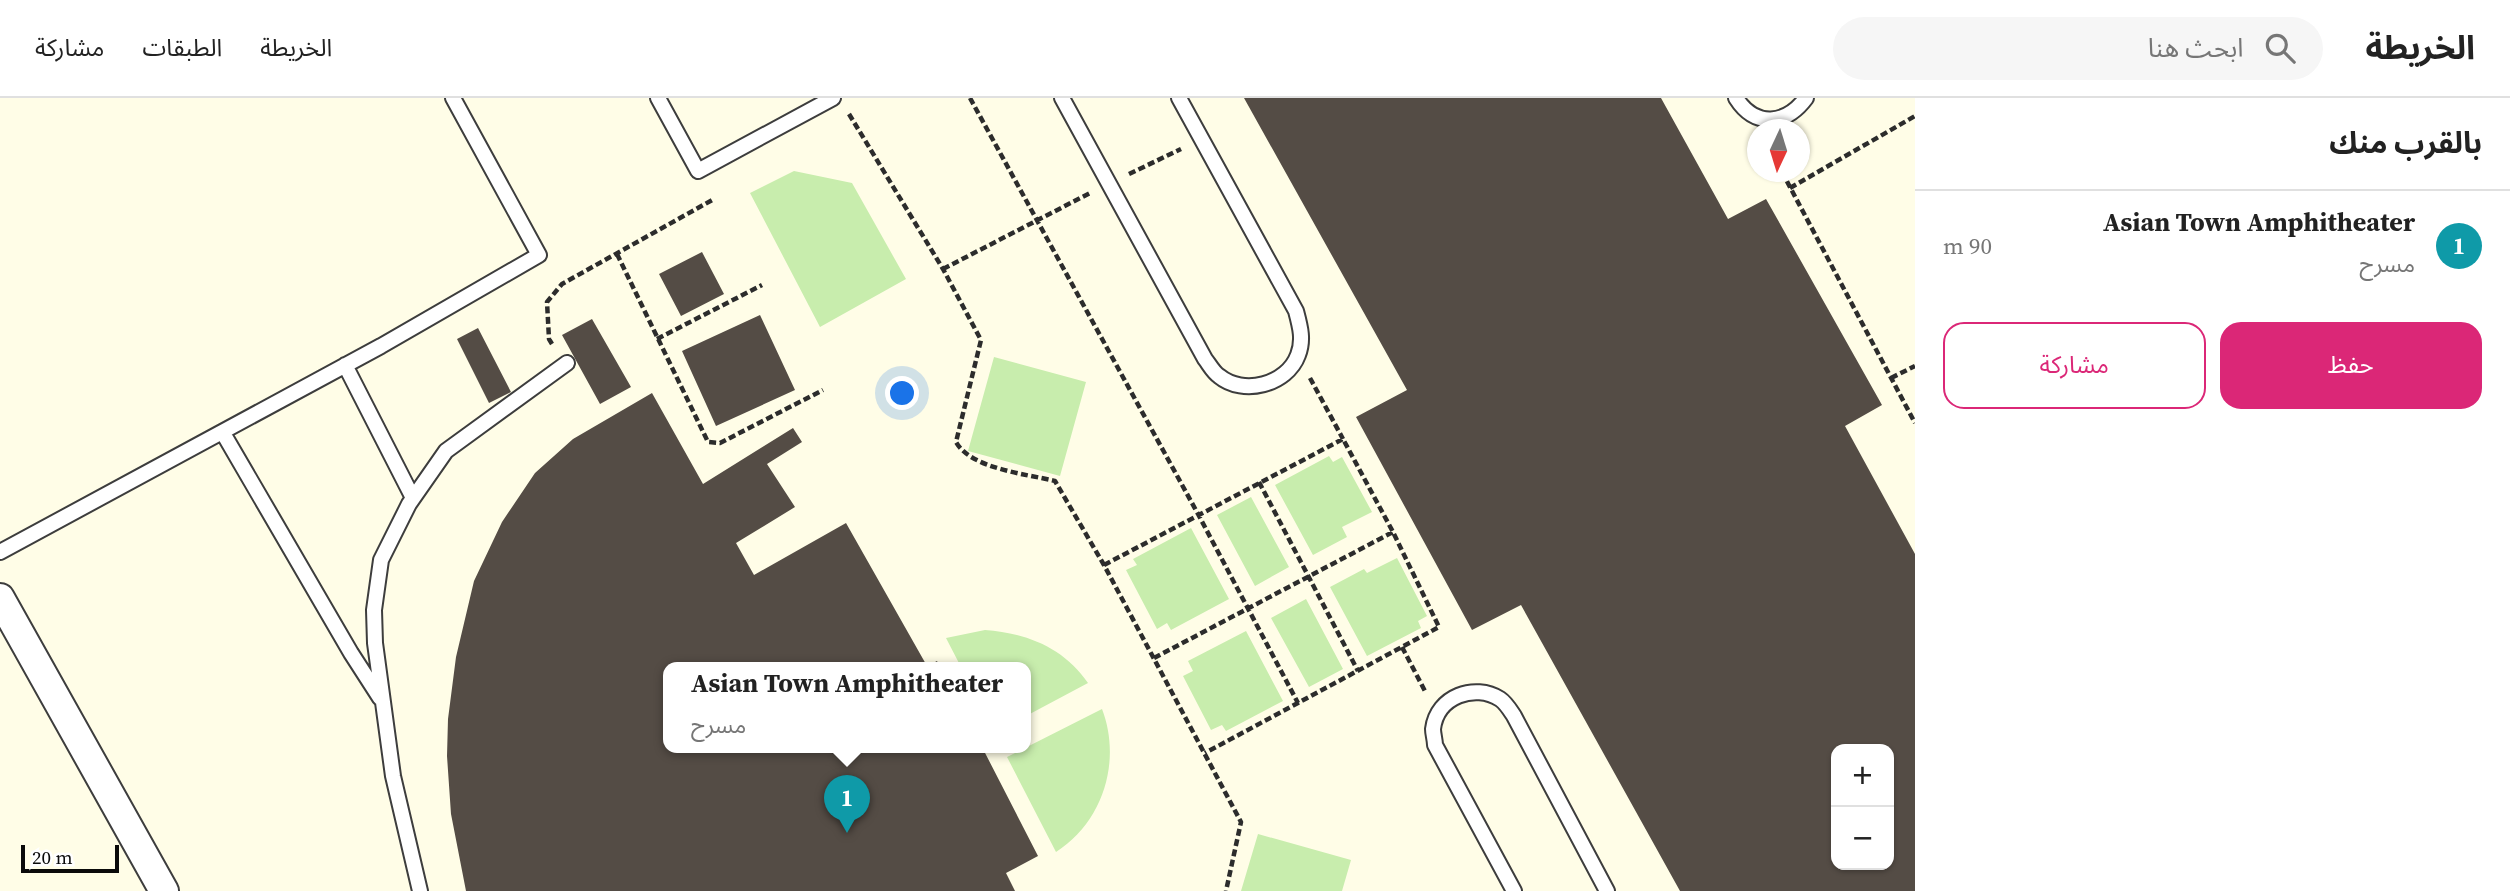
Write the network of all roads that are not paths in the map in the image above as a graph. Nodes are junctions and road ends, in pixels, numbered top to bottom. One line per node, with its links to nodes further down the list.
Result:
1 (453, 98): 9 (lane)
2 (658, 98): 3 (lane)
3 (833, 98)
4 (1062, 98): 5 (lane)
5 (1179, 98)
6 (1736, 98): 7 (lane)
7 (1806, 98)
8 (567, 363): 11 (lane)
9 (345, 365): 10 (lane); 11 (lane)
10 (223, 433): 12 (lane); 14 (lane)
11 (413, 498): 14 (lane)
12 (0, 552)
13 (0, 598): 15 (street)
14 (383, 702): 16 (lane)
15 (164, 891)
16 (420, 891)
17 (1514, 891): 18 (lane)
18 (1607, 891)

